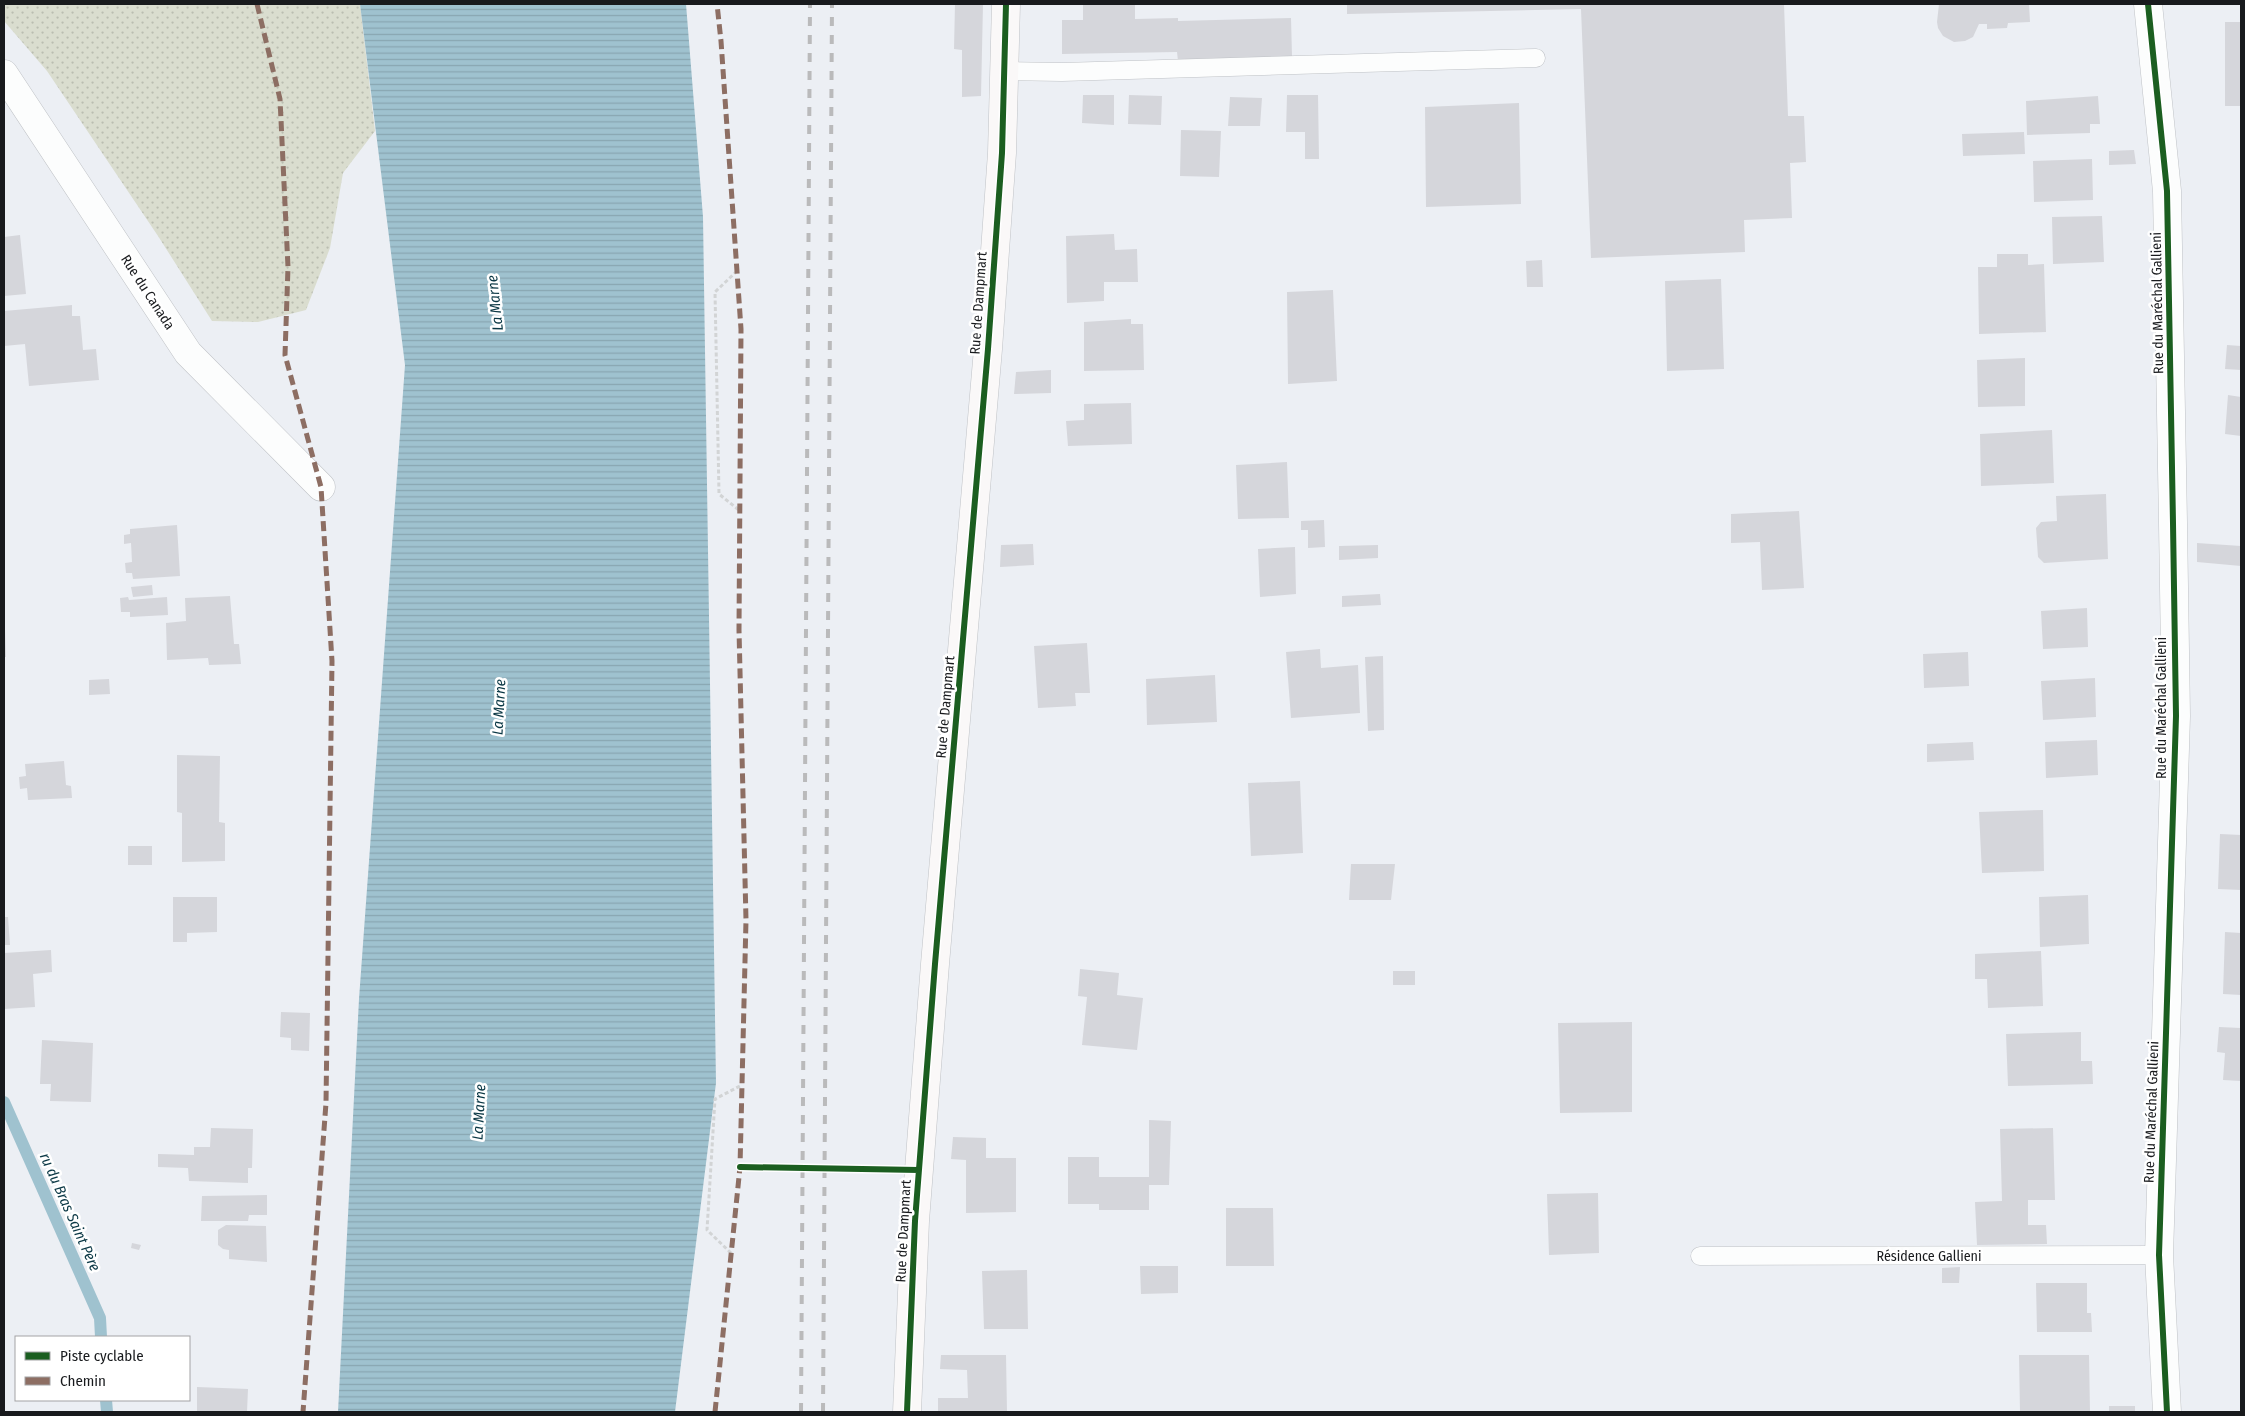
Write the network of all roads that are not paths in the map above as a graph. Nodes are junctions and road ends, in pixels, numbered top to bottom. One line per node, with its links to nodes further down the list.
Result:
1 (1006, 4): 4 (street, Rue de Dampmart)
2 (2148, 4): 7 (street, Rue du Maréchal Gallieni)
3 (1536, 58): 4 (lane)
4 (1005, 71): 9 (street, Rue de Dampmart)
5 (4, 74): 6 (street, Rue du Canada)
6 (321, 488)
7 (2159, 1255): 8 (lane, Résidence Gallieni); 10 (street, Rue du Maréchal Gallieni)
8 (1700, 1256)
9 (907, 1412)
10 (2167, 1412)

